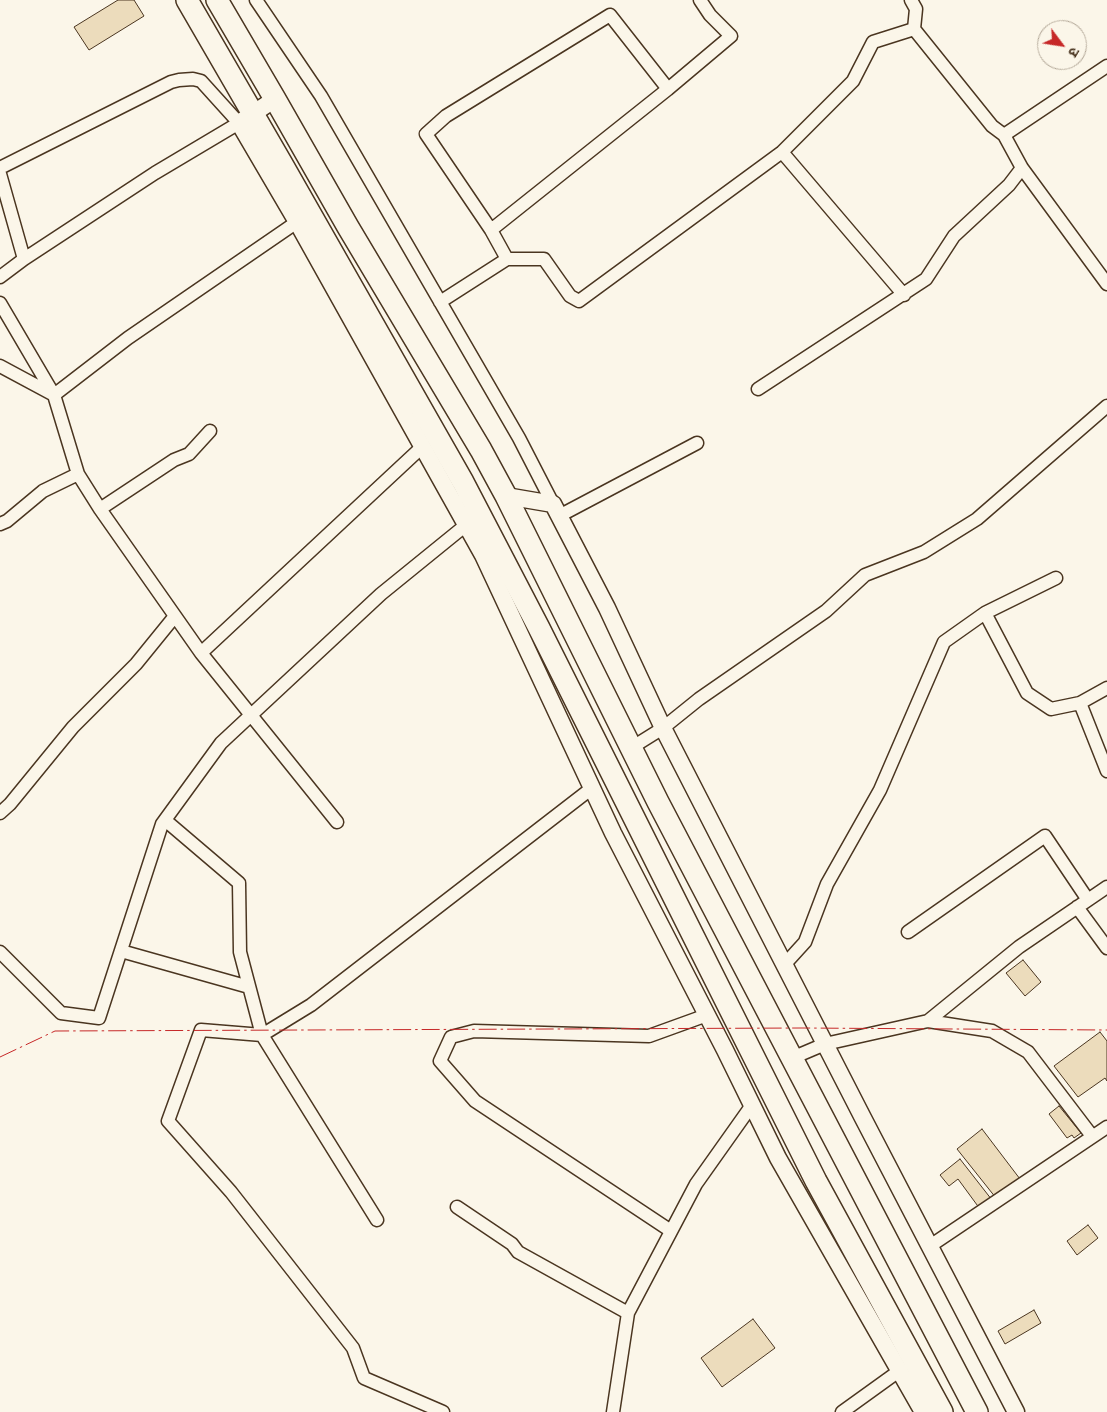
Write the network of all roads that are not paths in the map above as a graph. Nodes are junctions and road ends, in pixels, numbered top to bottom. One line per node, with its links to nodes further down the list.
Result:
1 (186, 0): 10 (highway)
2 (217, 0): 9 (highway)
3 (256, 0): 23 (street)
4 (700, 0): 8 (street)
5 (911, 0): 6 (street)
6 (914, 29): 11 (street); 12 (street)
7 (1107, 66): 11 (street)
8 (668, 90): 17 (street); 17 (street)
9 (275, 99): 10 (street); 33 (highway)
10 (246, 119): 13 (street); 16 (street); 18 (street); 38 (highway)
11 (1004, 135): 14 (street)
12 (782, 152): 19 (street); 22 (street)
13 (0, 168)
14 (1022, 168): 21 (street); 22 (street)
15 (0, 174): 18 (street)
16 (297, 222): 27 (street); 31 (street)
17 (491, 230): 19 (street)
18 (24, 258): 20 (street)
19 (507, 259): 23 (street)
20 (0, 277)
21 (1107, 284)
22 (904, 295): 26 (street)
23 (440, 302): 35 (street)
24 (0, 303): 27 (street)
25 (0, 366): 27 (street)
26 (758, 389)
27 (54, 395): 32 (street)
28 (1107, 406): 46 (street)
29 (210, 431): 34 (street)
30 (698, 443): 35 (street)
31 (422, 447): 37 (street); 42 (street)
32 (78, 474): 34 (street); 36 (street)
33 (506, 496): 35 (street); 47 (highway)
34 (100, 509): 41 (street)
35 (556, 510): 46 (street)
36 (0, 524)
37 (466, 525): 38 (street); 45 (street)
38 (488, 547): 49 (street); 67 (highway)
39 (1056, 578): 40 (street)
40 (985, 613): 44 (street); 60 (street)
41 (174, 616): 42 (street); 50 (street)
42 (201, 653): 45 (street)
43 (1107, 688): 44 (street)
44 (1080, 703): 48 (street)
45 (251, 715): 51 (street); 52 (street)
46 (664, 728): 47 (street); 60 (street)
47 (631, 748): 68 (highway)
48 (1107, 771)
49 (592, 788): 62 (street); 64 (street)
50 (0, 813)
51 (165, 820): 58 (street); 61 (street)
52 (338, 822)
53 (1107, 887): 54 (street)
54 (1088, 900): 55 (street); 56 (street)
55 (1077, 908): 57 (street); 63 (street)
56 (908, 932)
57 (1107, 948)
58 (121, 951): 59 (street); 61 (street)
59 (0, 952)
60 (785, 964): 65 (street)
61 (249, 987): 64 (street)
62 (708, 1015): 66 (street); 74 (street)
63 (928, 1021): 65 (street); 71 (street)
64 (262, 1035): 73 (street); 78 (street)
65 (825, 1044): 68 (street); 75 (street)
66 (726, 1050): 67 (street); 69 (street)
67 (751, 1052): 82 (highway)
68 (792, 1058): 83 (highway)
69 (752, 1105): 74 (street); 77 (street)
70 (1107, 1127): 71 (street)
71 (1092, 1136): 75 (street)
72 (457, 1207): 76 (street)
73 (377, 1220)
74 (671, 1231): 76 (street)
75 (930, 1246): 84 (street)
76 (628, 1313): 79 (street)
77 (899, 1371): 80 (street); 81 (street)
78 (444, 1412)
79 (613, 1412)
80 (842, 1412)
81 (923, 1412)
82 (942, 1412)
83 (977, 1412)
84 (1016, 1412)

